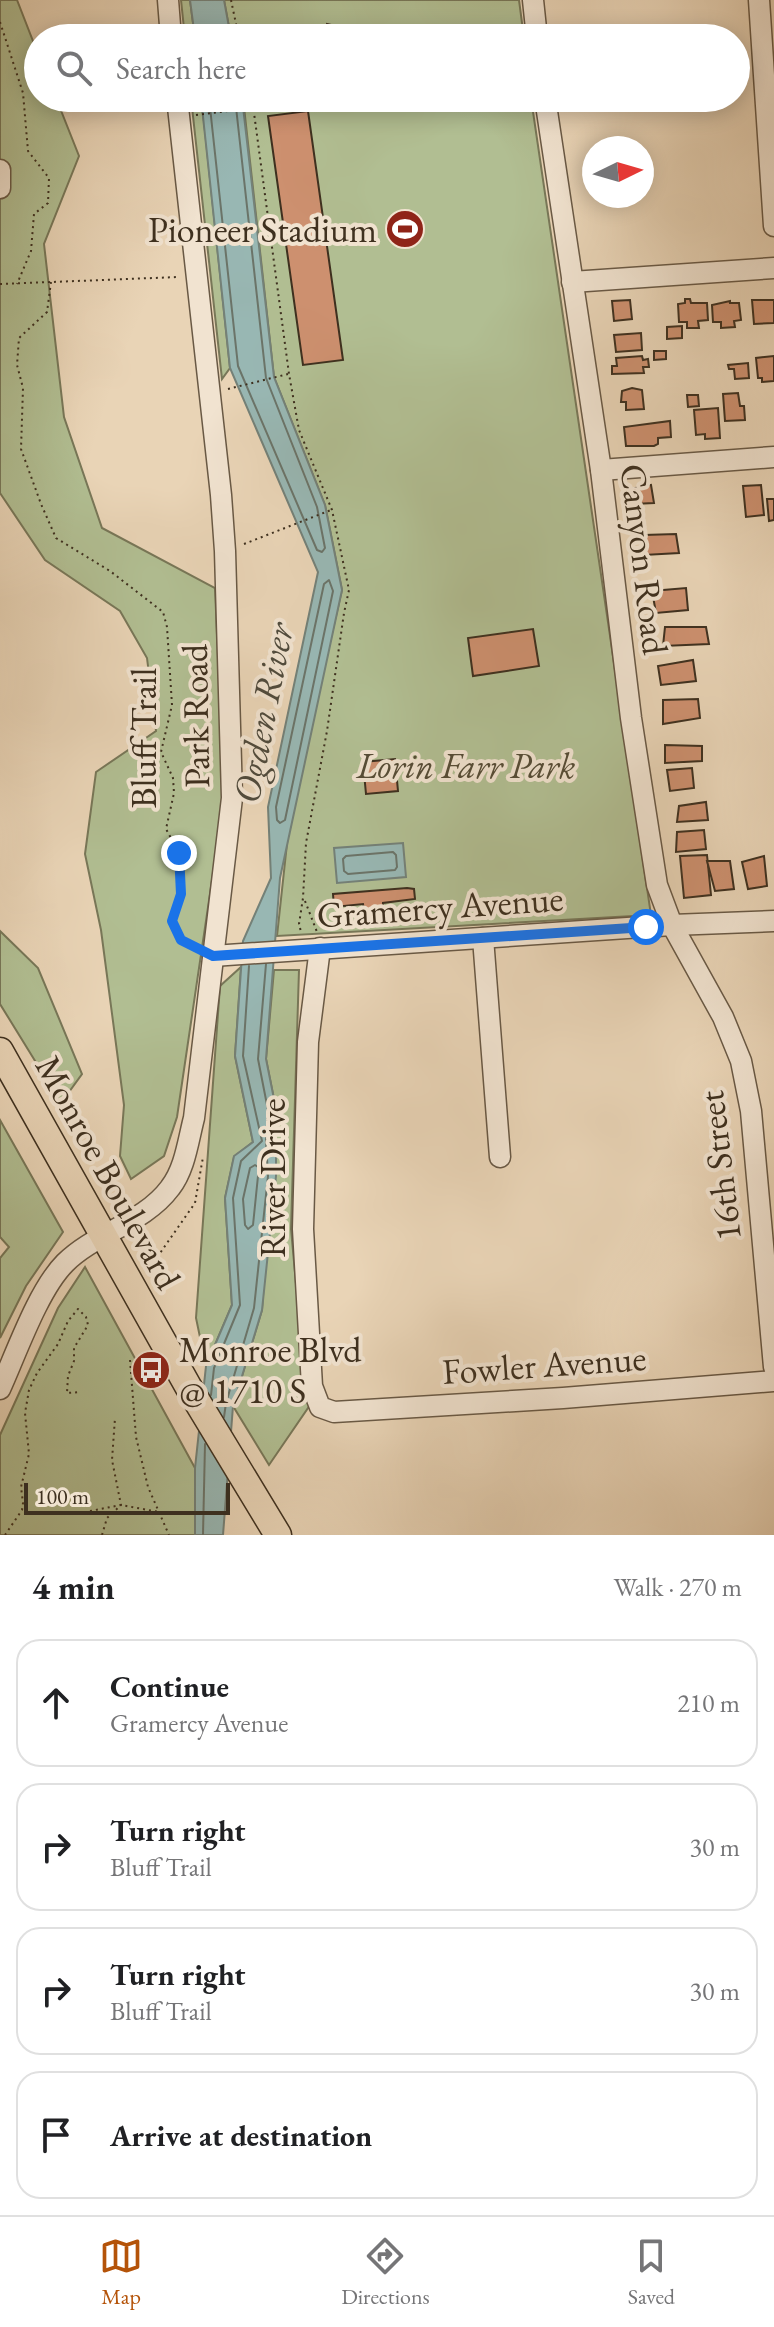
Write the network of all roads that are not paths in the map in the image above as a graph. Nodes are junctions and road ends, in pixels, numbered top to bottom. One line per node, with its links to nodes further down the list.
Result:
1 (168, 0): 4 (street)
2 (533, 0): 5 (street)
3 (759, 0): 10 (street)
4 (170, 24)
5 (536, 24)
6 (179, 112): 19 (street, Park Road)
7 (547, 112): 12 (street, Canyon Road)
8 (0, 170): 9 (street)
9 (0, 188)
10 (774, 226)
11 (774, 268): 12 (street)
12 (572, 282): 14 (street, Canyon Road)
13 (774, 457): 14 (street)
14 (601, 470): 16 (street, Canyon Road)
15 (774, 921): 16 (street)
16 (672, 925): 17 (street, Gramercy Avenue); 22 (street, 16th Street)
17 (483, 938): 18 (street, Gramercy Avenue); 21 (street)
18 (320, 948): 19 (street, Gramercy Avenue); 27 (street, River Drive)
19 (213, 956): 23 (street, Park Road)
20 (0, 1051): 23 (main road, Monroe Boulevard)
21 (500, 1157)
22 (767, 1212): 24 (street, 16th Street)
23 (104, 1236): 26 (street, Park Road); 28 (main road, Monroe Boulevard)
24 (774, 1367)
25 (774, 1381): 27 (street, Fowler Avenue)
26 (0, 1389)
27 (320, 1407)
28 (278, 1535)

